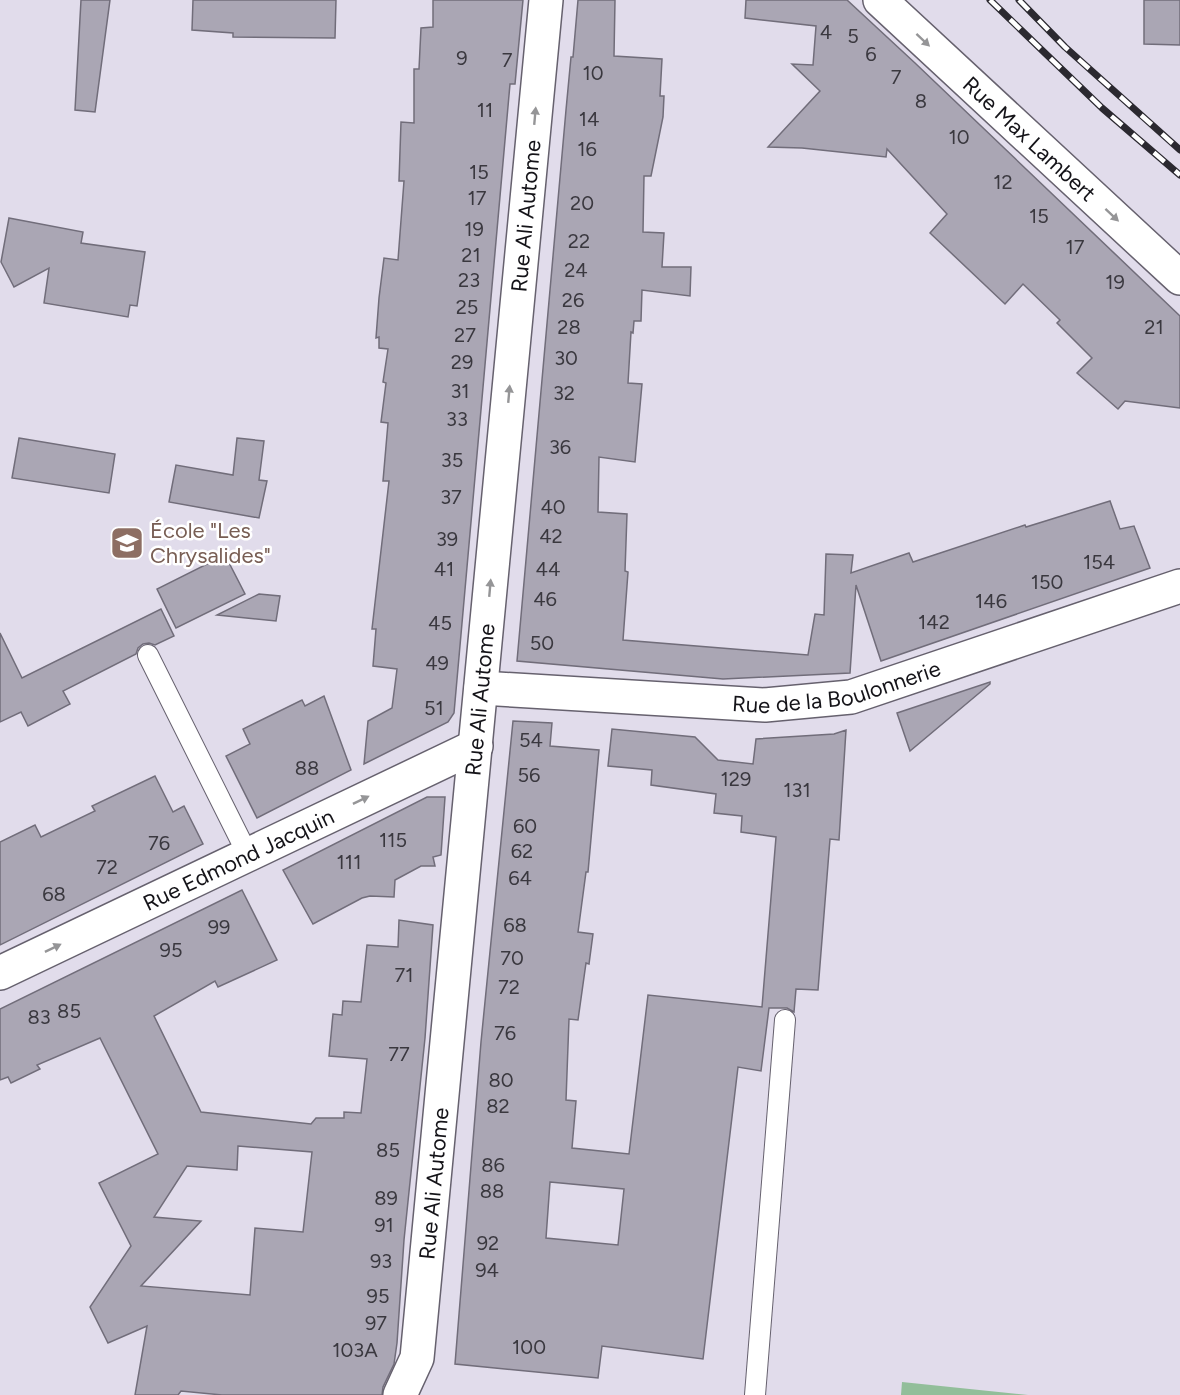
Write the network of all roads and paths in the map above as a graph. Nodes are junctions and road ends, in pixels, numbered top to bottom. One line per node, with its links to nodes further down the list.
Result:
1 (546, 0): 6 (street, Rue Ali Autome, one-way to 1)
2 (880, 0): 3 (street, Rue Max Lambert, one-way to 3)
3 (1180, 278)
4 (1180, 586): 6 (street, Rue de la Boulonnerie)
5 (148, 655): 8 (lane)
6 (481, 688): 7 (street, Rue Ali Autome)
7 (476, 746): 8 (street, Rue Edmond Jacquin, one-way to 7); 11 (street, Rue Ali Autome)
8 (248, 855): 9 (street, Rue Edmond Jacquin, one-way to 8)
9 (0, 973)
10 (785, 1020): 12 (lane)
11 (400, 1395)
12 (755, 1395)

